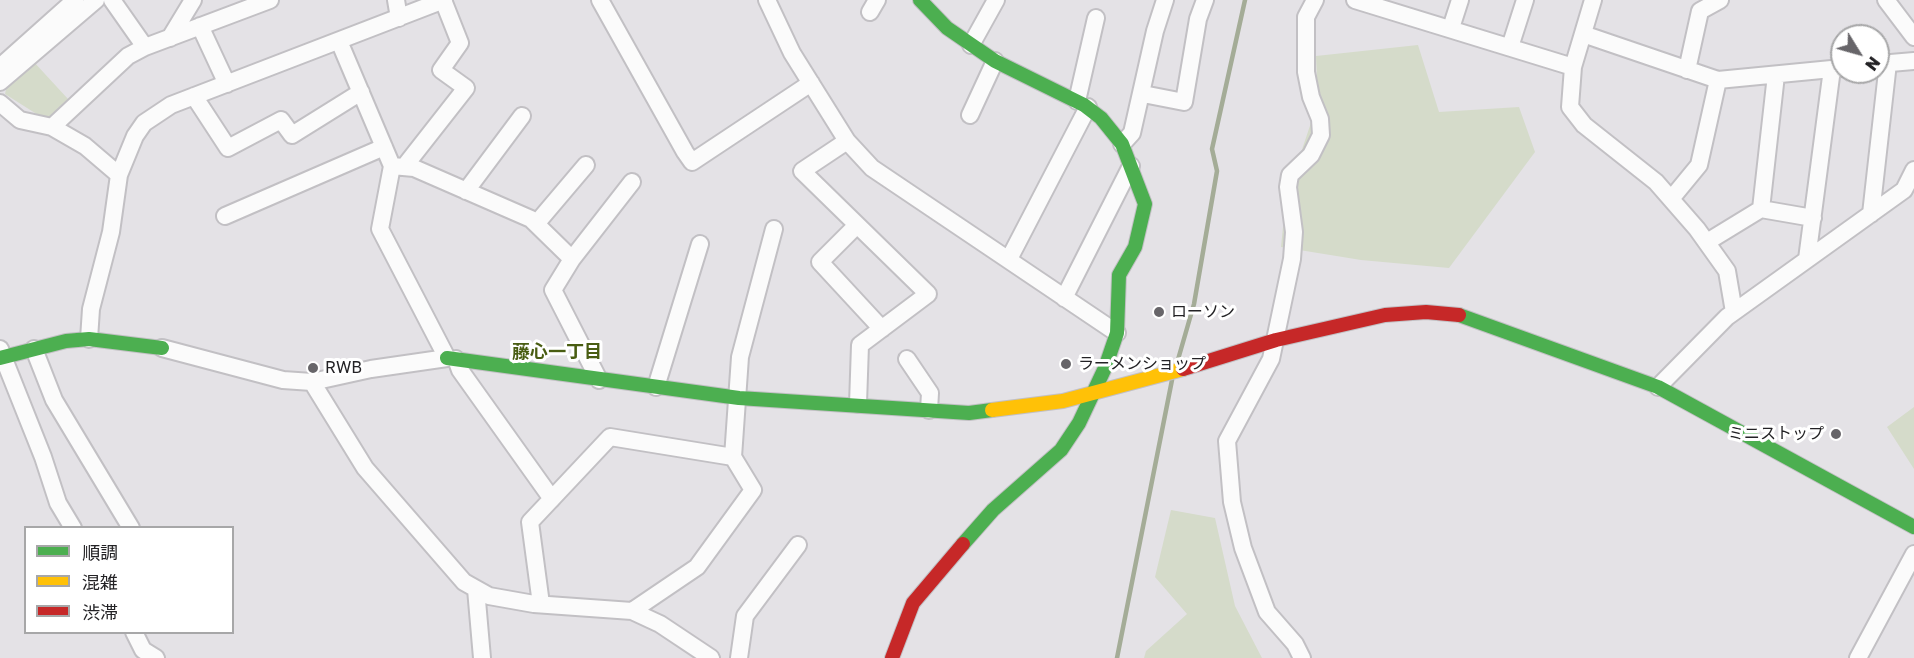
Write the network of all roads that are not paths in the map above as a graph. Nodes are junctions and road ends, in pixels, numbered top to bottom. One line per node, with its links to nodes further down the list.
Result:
1 (75, 0): 37 (street)
2 (96, 0): 42 (street)
3 (112, 0): 31 (street)
4 (193, 0): 28 (street)
5 (269, 0): 24 (street)
6 (396, 0): 22 (street)
7 (443, 0): 22 (street); 59 (street)
8 (600, 0): 43 (street)
9 (767, 0): 43 (street)
10 (920, 0): 30 (street)
11 (996, 0): 30 (street)
12 (1165, 0): 48 (street)
13 (1205, 0): 48 (street)
14 (1315, 0): 83 (street)
15 (1355, 0): 21 (street)
16 (1460, 0): 25 (street)
17 (1525, 0): 32 (street)
18 (1593, 0): 26 (street)
19 (1720, 0): 39 (street)
20 (1886, 0): 27 (street)
21 (1392, 5): 25 (street)
22 (399, 18): 29 (street)
23 (1096, 18): 50 (street)
24 (200, 26): 28 (street); 44 (street)
25 (1451, 28): 32 (street)
26 (1583, 34): 36 (street); 39 (street)
27 (1914, 37)
28 (170, 38): 31 (street)
29 (339, 41): 44 (street); 47 (street)
30 (971, 45): 33 (street)
31 (145, 47): 54 (street)
32 (1510, 47): 36 (street)
33 (995, 61): 50 (street); 52 (street)
34 (1914, 61): 35 (street)
35 (1890, 63)
36 (1573, 67): 65 (street)
37 (0, 68)
38 (1830, 69): 40 (street)
39 (1687, 70): 41 (street)
40 (1776, 75): 41 (street); 66 (street)
41 (1718, 80): 65 (street)
42 (0, 82)
43 (811, 83): 55 (street)
44 (226, 84): 49 (street)
45 (1834, 84): 69 (street)
46 (1881, 84): 67 (street)
47 (361, 92): 49 (street); 57 (street)
48 (1143, 94): 56 (street)
49 (194, 96): 62 (street)
50 (1082, 104): 56 (street); 76 (street)
51 (1, 106): 54 (street)
52 (970, 115)
53 (522, 116): 64 (street)
54 (52, 127): 62 (street)
55 (847, 141): 71 (street); 76 (street)
56 (1122, 144): 60 (street)
57 (384, 147): 59 (street); 68 (street)
58 (586, 165): 70 (street)
59 (398, 166): 64 (street); 87 (street)
60 (1131, 166): 78 (street); 81 (street)
61 (1914, 170): 67 (street)
62 (119, 175): 82 (street)
63 (632, 182): 75 (street)
64 (466, 191): 70 (street)
65 (1671, 199): 73 (street)
66 (1761, 209): 69 (street); 73 (street)
67 (1871, 214): 77 (street)
68 (225, 216)
69 (1813, 218): 77 (street)
70 (536, 224): 75 (street)
71 (857, 225): 80 (street); 80 (street)
72 (774, 229): 94 (street)
73 (1707, 242): 79 (street)
74 (700, 244): 91 (street)
75 (572, 259): 89 (street)
76 (1009, 259): 78 (street)
77 (1808, 260): 79 (street)
78 (1064, 298): 81 (street)
79 (1734, 312): 92 (street)
80 (882, 329): 95 (street)
81 (1117, 333): 93 (street)
82 (89, 339): 84 (street); 85 (street)
83 (1276, 340): 92 (street); 93 (street); 113 (street)
84 (162, 348): 90 (street)
85 (34, 349): 86 (street); 100 (street)
86 (1, 355): 99 (street)
87 (452, 359): 89 (street); 90 (street); 98 (street)
88 (907, 359): 96 (street)
89 (599, 380): 91 (street)
90 (312, 382): 104 (street)
91 (656, 387): 94 (street)
92 (1658, 387): 101 (street)
93 (1094, 392): 96 (street); 112 (street)
94 (739, 398): 95 (street); 97 (street)
95 (858, 404): 96 (street)
96 (929, 410)
97 (734, 457): 98 (street); 106 (street)
98 (552, 499): 105 (street)
99 (72, 526)
100 (130, 526)
101 (1914, 527)
102 (798, 545): 111 (street)
103 (1914, 554): 114 (street)
104 (476, 588): 105 (street); 109 (street)
105 (541, 604): 106 (street)
106 (632, 611): 110 (street)
107 (135, 634): 108 (street)
108 (156, 658)
109 (482, 658)
110 (711, 658)
111 (739, 658)
112 (892, 658)
113 (1302, 658)
114 (1858, 658)

